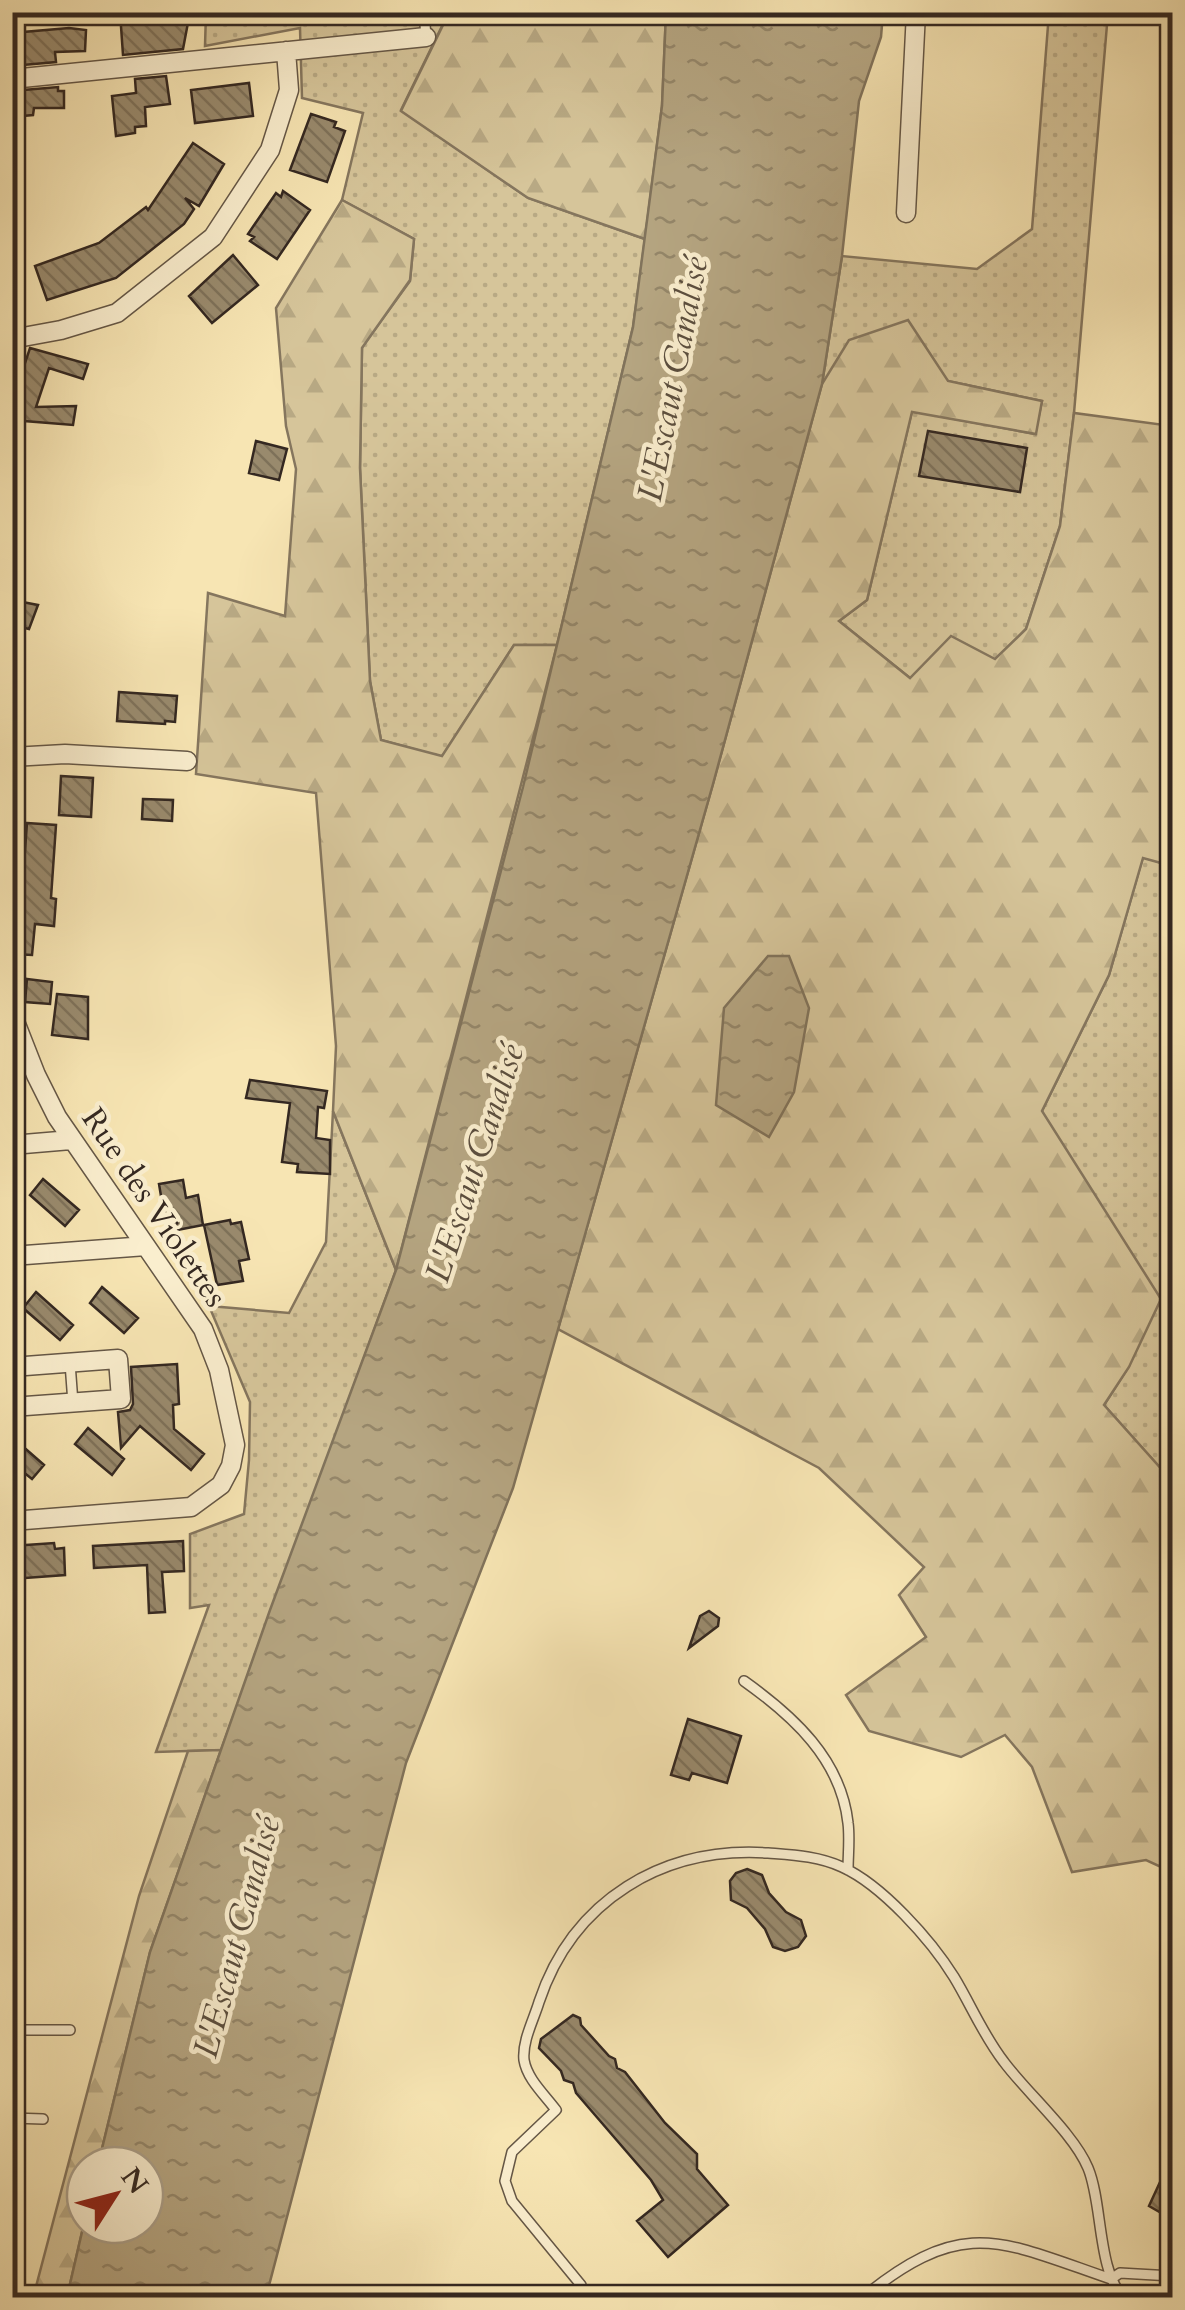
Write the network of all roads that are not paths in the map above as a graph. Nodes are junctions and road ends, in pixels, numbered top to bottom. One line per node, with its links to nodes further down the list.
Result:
1 (424, 12): 3 (lane)
2 (916, 12): 6 (street)
3 (426, 37): 4 (street)
4 (286, 51): 5 (street); 7 (street)
5 (12, 79)
6 (906, 214)
7 (12, 338)
8 (12, 757): 9 (street)
9 (187, 760)
10 (12, 1014): 11 (street, Rue des Violettes)
11 (71, 1140): 12 (street); 13 (street, Rue des Violettes)
12 (12, 1145)
13 (146, 1246): 14 (street); 19 (street, Rue des Violettes)
14 (12, 1256)
15 (70, 1363): 16 (street); 17 (lane); 17 (street)
16 (12, 1367)
17 (73, 1403): 18 (street)
18 (12, 1407)
19 (12, 1521)
20 (744, 1681): 21 (lane)
21 (848, 1870): 27 (lane); 28 (lane)
22 (12, 2030): 23 (lane)
23 (70, 2030)
24 (12, 2118): 25 (lane)
25 (43, 2118)
26 (1172, 2276): 27 (lane)
27 (1111, 2280): 29 (lane); 30 (lane)
28 (580, 2286)
29 (862, 2298)
30 (1124, 2298)

